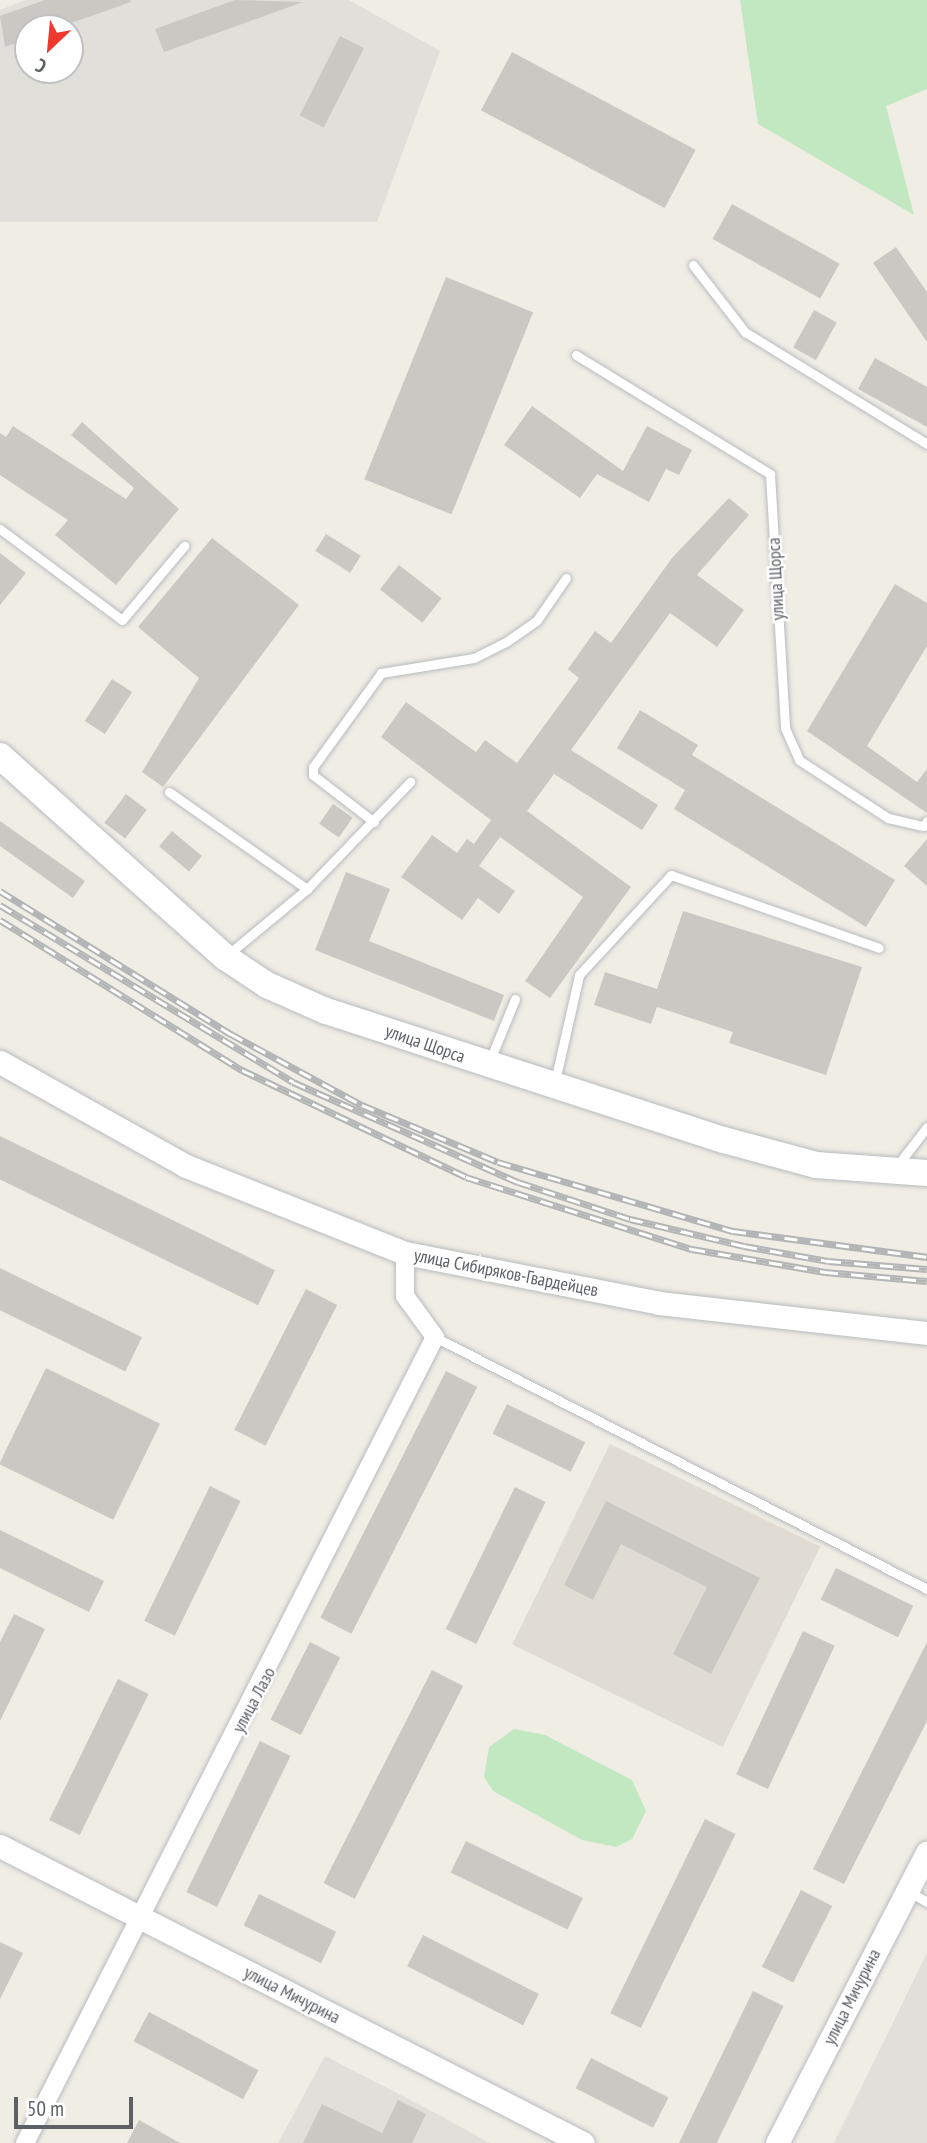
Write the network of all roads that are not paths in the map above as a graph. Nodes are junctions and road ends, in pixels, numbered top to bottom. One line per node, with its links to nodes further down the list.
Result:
1 (694, 265): 3 (lane)
2 (576, 355): 10 (lane, улица Щорса)
3 (927, 444)
4 (0, 529): 5 (lane)
5 (184, 546)
6 (566, 578): 11 (lane)
7 (0, 756): 14 (main road, улица Щорса)
8 (410, 782): 11 (lane)
9 (169, 792): 12 (lane)
10 (927, 821)
11 (374, 822): 12 (lane)
12 (307, 889): 14 (lane)
13 (879, 948): 18 (lane)
14 (225, 957): 17 (main road, улица Щорса)
15 (515, 999): 17 (lane)
16 (0, 1062): 22 (street, улица Сибиряков-Гвардейцев)
17 (488, 1065): 18 (main road, улица Щорса)
18 (554, 1086): 20 (main road, улица Щорса)
19 (927, 1127): 20 (lane)
20 (892, 1173): 21 (main road, улица Щорса)
21 (927, 1173)
22 (405, 1253): 23 (street, улица Сибиряков-Гвардейцев); 24 (street)
23 (927, 1333)
24 (435, 1337): 25 (lane); 30 (street, улица Лазо)
25 (927, 1589)
26 (0, 1846): 30 (street, улица Мичурина)
27 (927, 1852): 28 (street, улица Мичурина)
28 (907, 1890): 29 (lane); 33 (street, улица Мичурина)
29 (927, 1902)
30 (141, 1919): 31 (street, улица Лазо); 32 (street, улица Мичурина)
31 (25, 2143)
32 (583, 2143)
33 (777, 2143)

